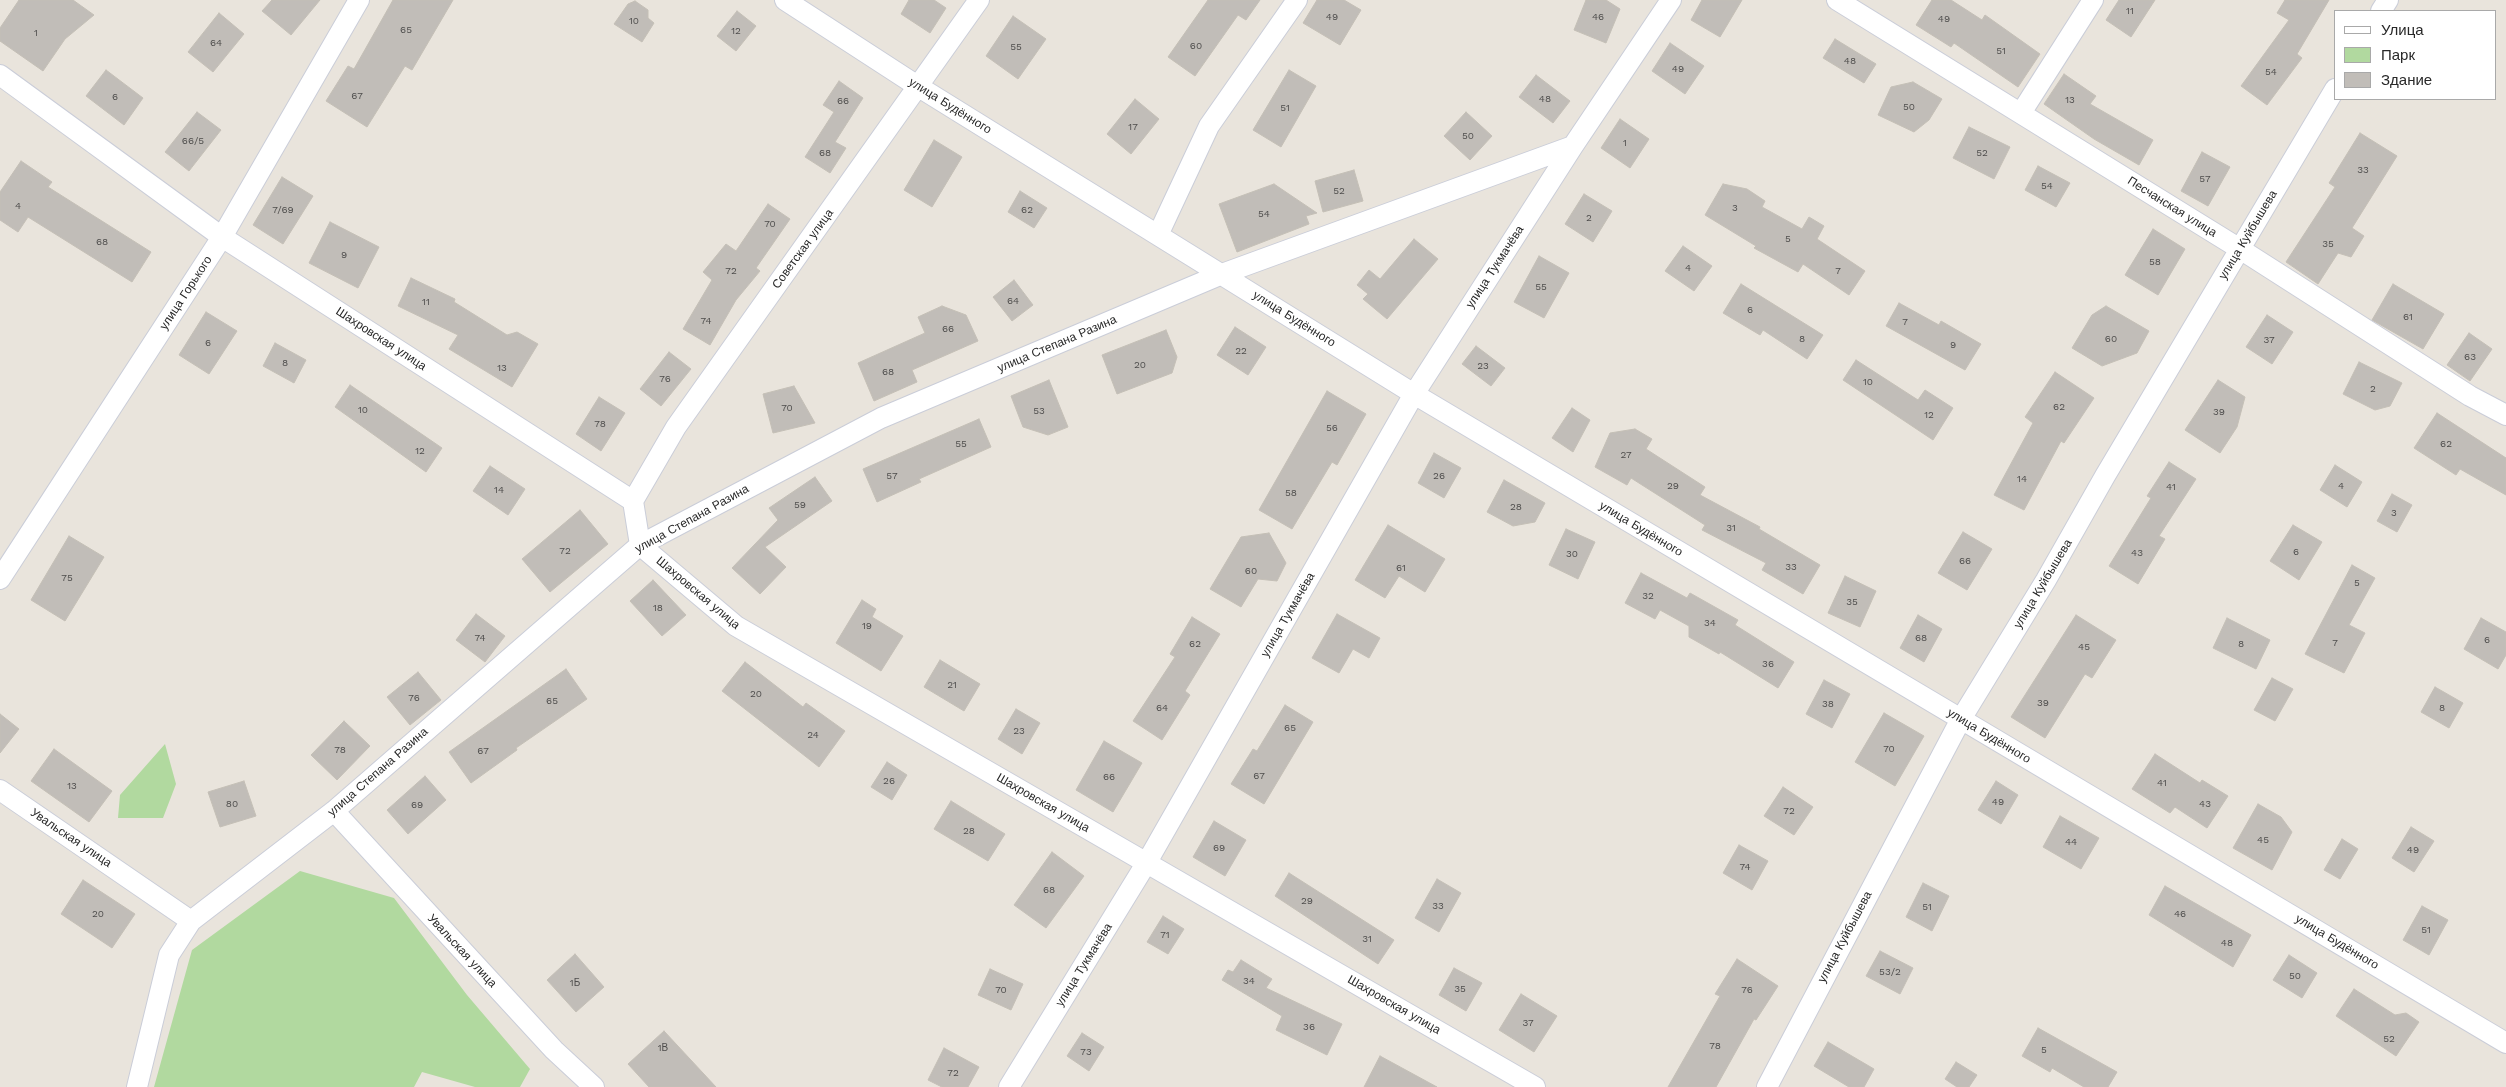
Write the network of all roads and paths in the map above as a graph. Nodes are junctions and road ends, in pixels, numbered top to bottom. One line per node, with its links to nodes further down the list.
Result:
1 (359, 0): 14 (street, улица Горького)
2 (785, 0): 9 (street, улица Будённого)
3 (979, 0): 9 (street, Советская улица)
4 (1297, 0): 13 (street)
5 (1671, 0): 12 (street, улица Тукмачёва)
6 (1838, 0): 11 (street, Песчанская улица)
7 (2093, 0): 11 (street)
8 (0, 75): 14 (street, Шахровская улица)
9 (919, 87): 13 (street, улица Будённого); 19 (street, Советская улица)
10 (2334, 91): 15 (street, улица Куйбышева)
11 (2021, 113): 15 (street, Песчанская улица)
12 (1573, 146): 16 (street); 17 (street, улица Тукмачёва)
13 (1158, 235): 16 (street, улица Будённого)
14 (222, 237): 19 (street, Шахровская улица); 21 (street, улица Горького)
15 (2240, 249): 18 (street, Песчанская улица); 22 (street, улица Куйбышева)
16 (1222, 274): 17 (street, улица Будённого); 20 (street, улица Степана Разина)
17 (1414, 394): 22 (street, улица Будённого); 25 (street, улица Тукмачёва)
18 (2506, 415)
19 (633, 501): 20 (street)
20 (640, 545): 24 (street, улица Степана Разина); 25 (street, Шахровская улица)
21 (0, 579)
22 (1961, 719): 27 (street, улица Будённого); 32 (street, улица Куйбышева)
23 (0, 790): 26 (street, Увальская улица)
24 (334, 811): 26 (street, улица Степана Разина); 29 (street, Увальская улица)
25 (1147, 862): 30 (street, улица Тукмачёва); 31 (street, Шахровская улица)
26 (191, 920): 28 (street)
27 (2506, 1043)
28 (137, 1087)
29 (594, 1087)
30 (1009, 1087)
31 (1535, 1087)
32 (1766, 1087)

